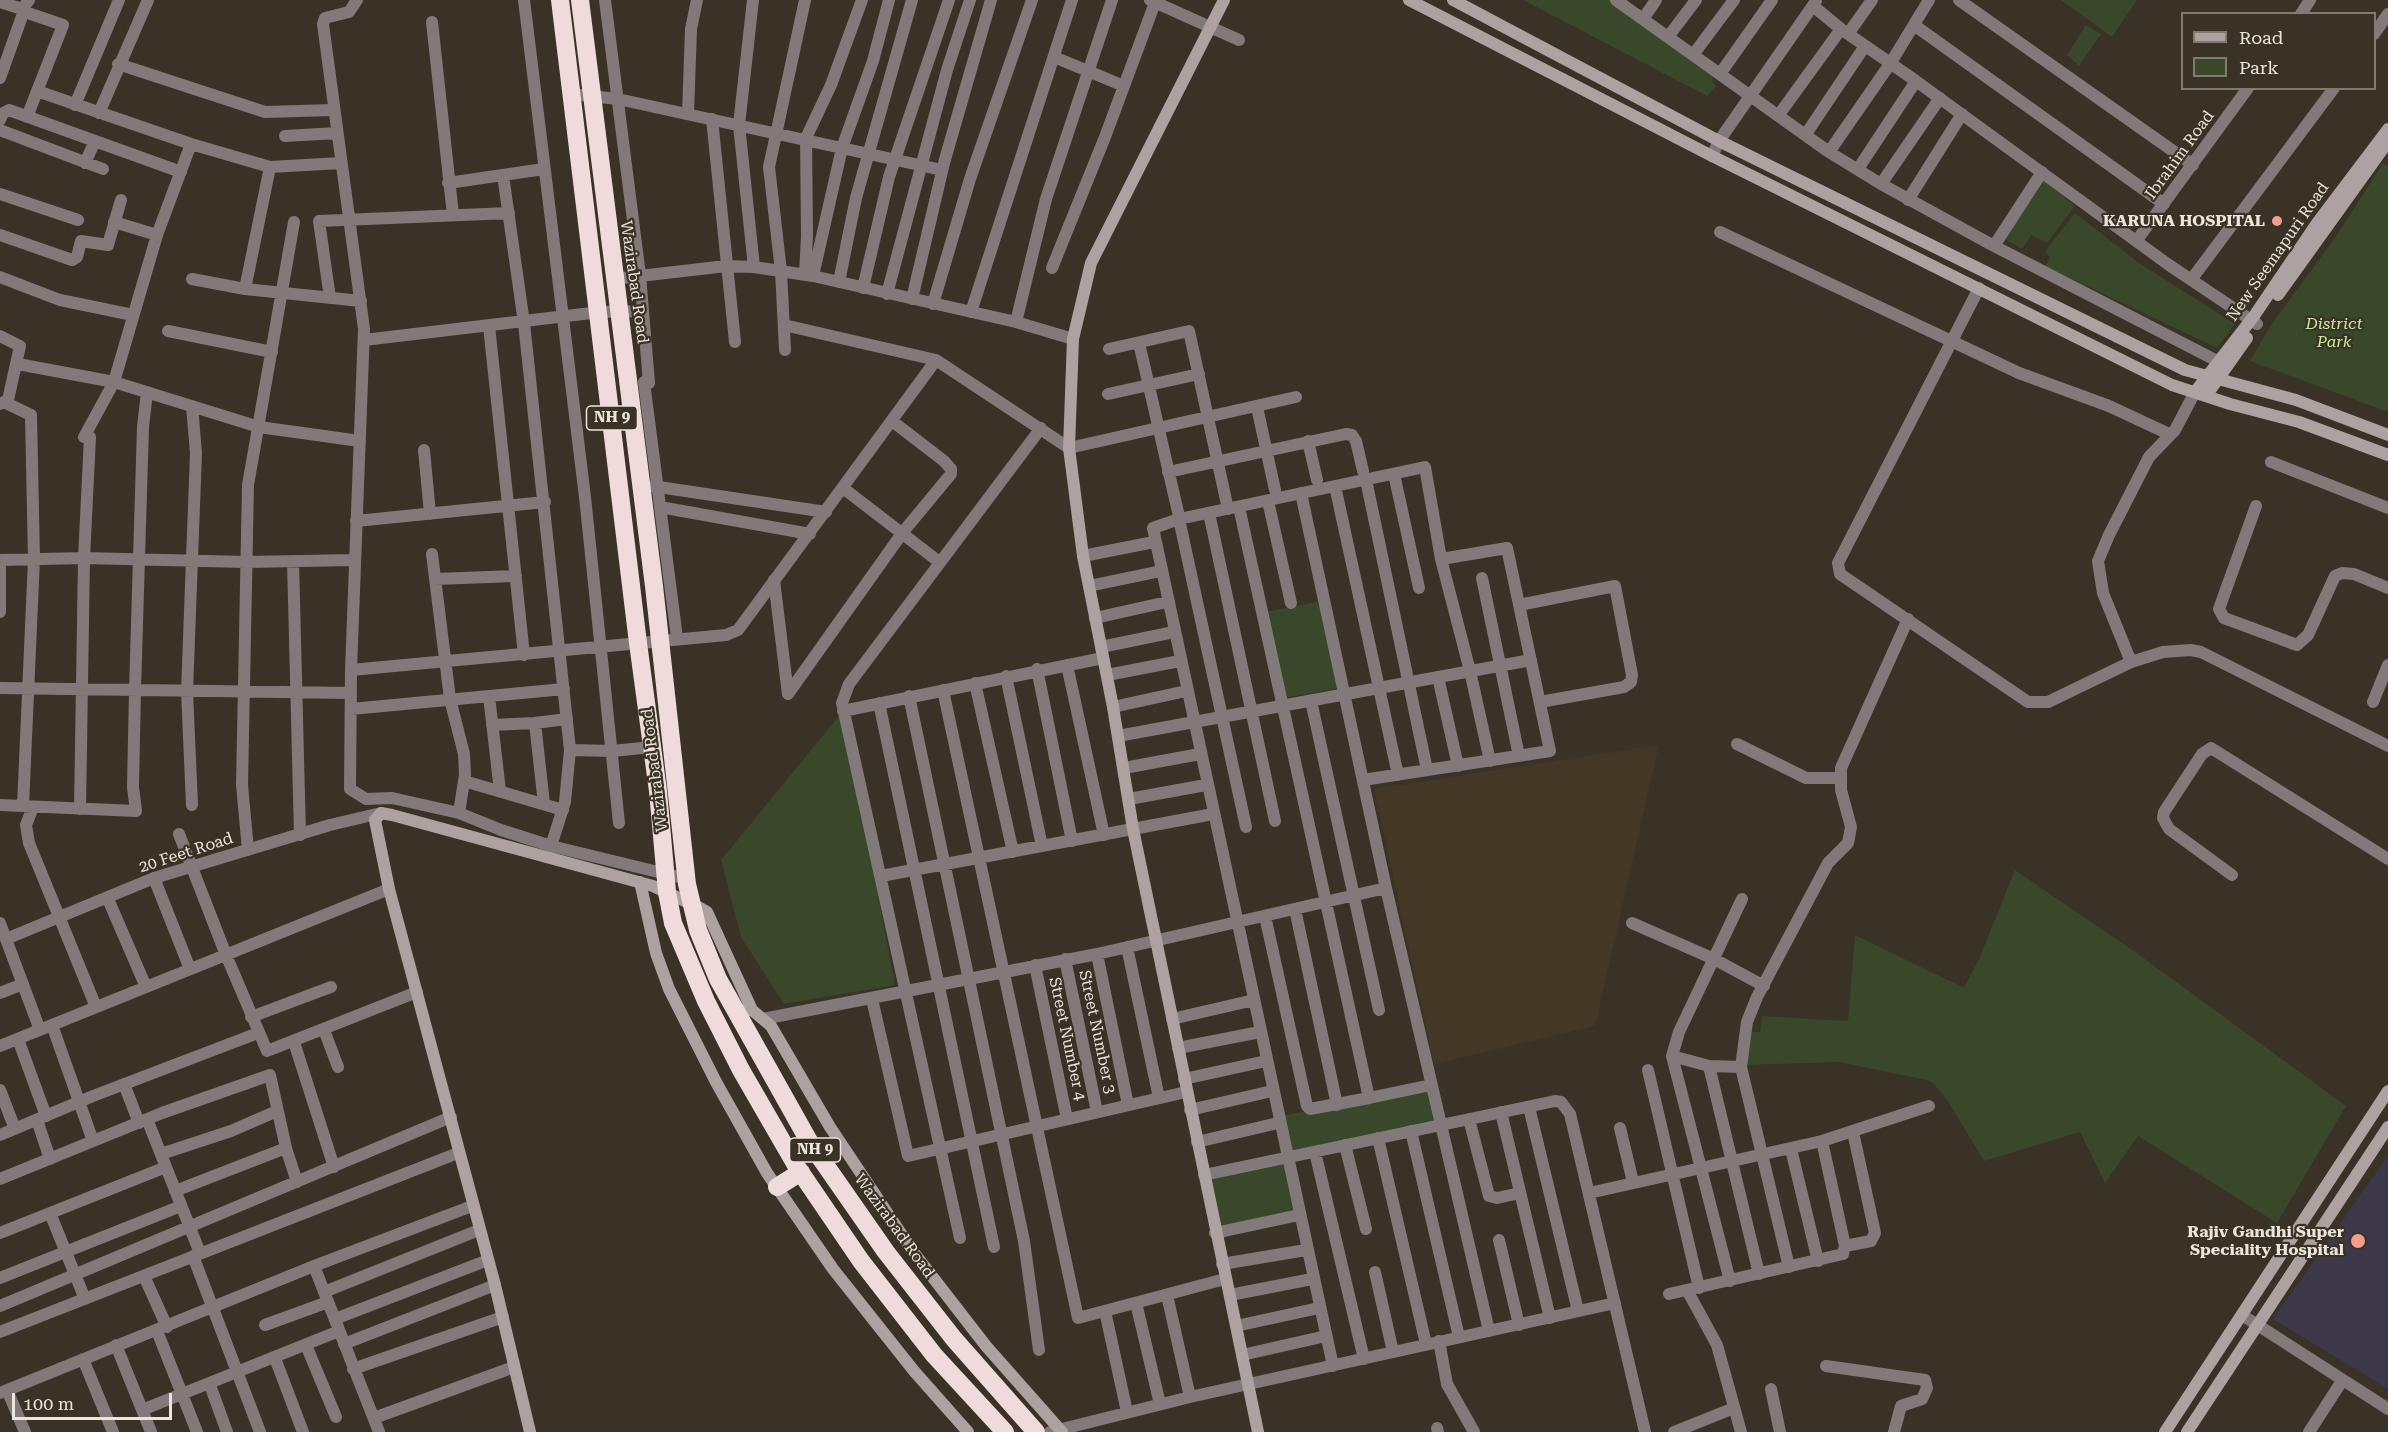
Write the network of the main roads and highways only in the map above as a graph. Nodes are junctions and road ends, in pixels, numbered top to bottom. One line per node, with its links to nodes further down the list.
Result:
1 (560, 0): 3 (highway, Wazirabad Road / NH 9)
2 (580, 0): 3 (highway, Wazirabad Road / NH 9)
3 (581, 95): 4 (highway, Wazirabad Road / NH 9); 5 (highway, Wazirabad Road / NH 9)
4 (739, 1007): 5 (highway); 9 (highway, Wazirabad Road / NH 9)
5 (710, 1008): 6 (highway, Wazirabad Road / NH 9)
6 (801, 1172): 7 (highway); 8 (highway, Wazirabad Road / NH 9)
7 (777, 1187)
8 (1005, 1432)
9 (1036, 1432)

